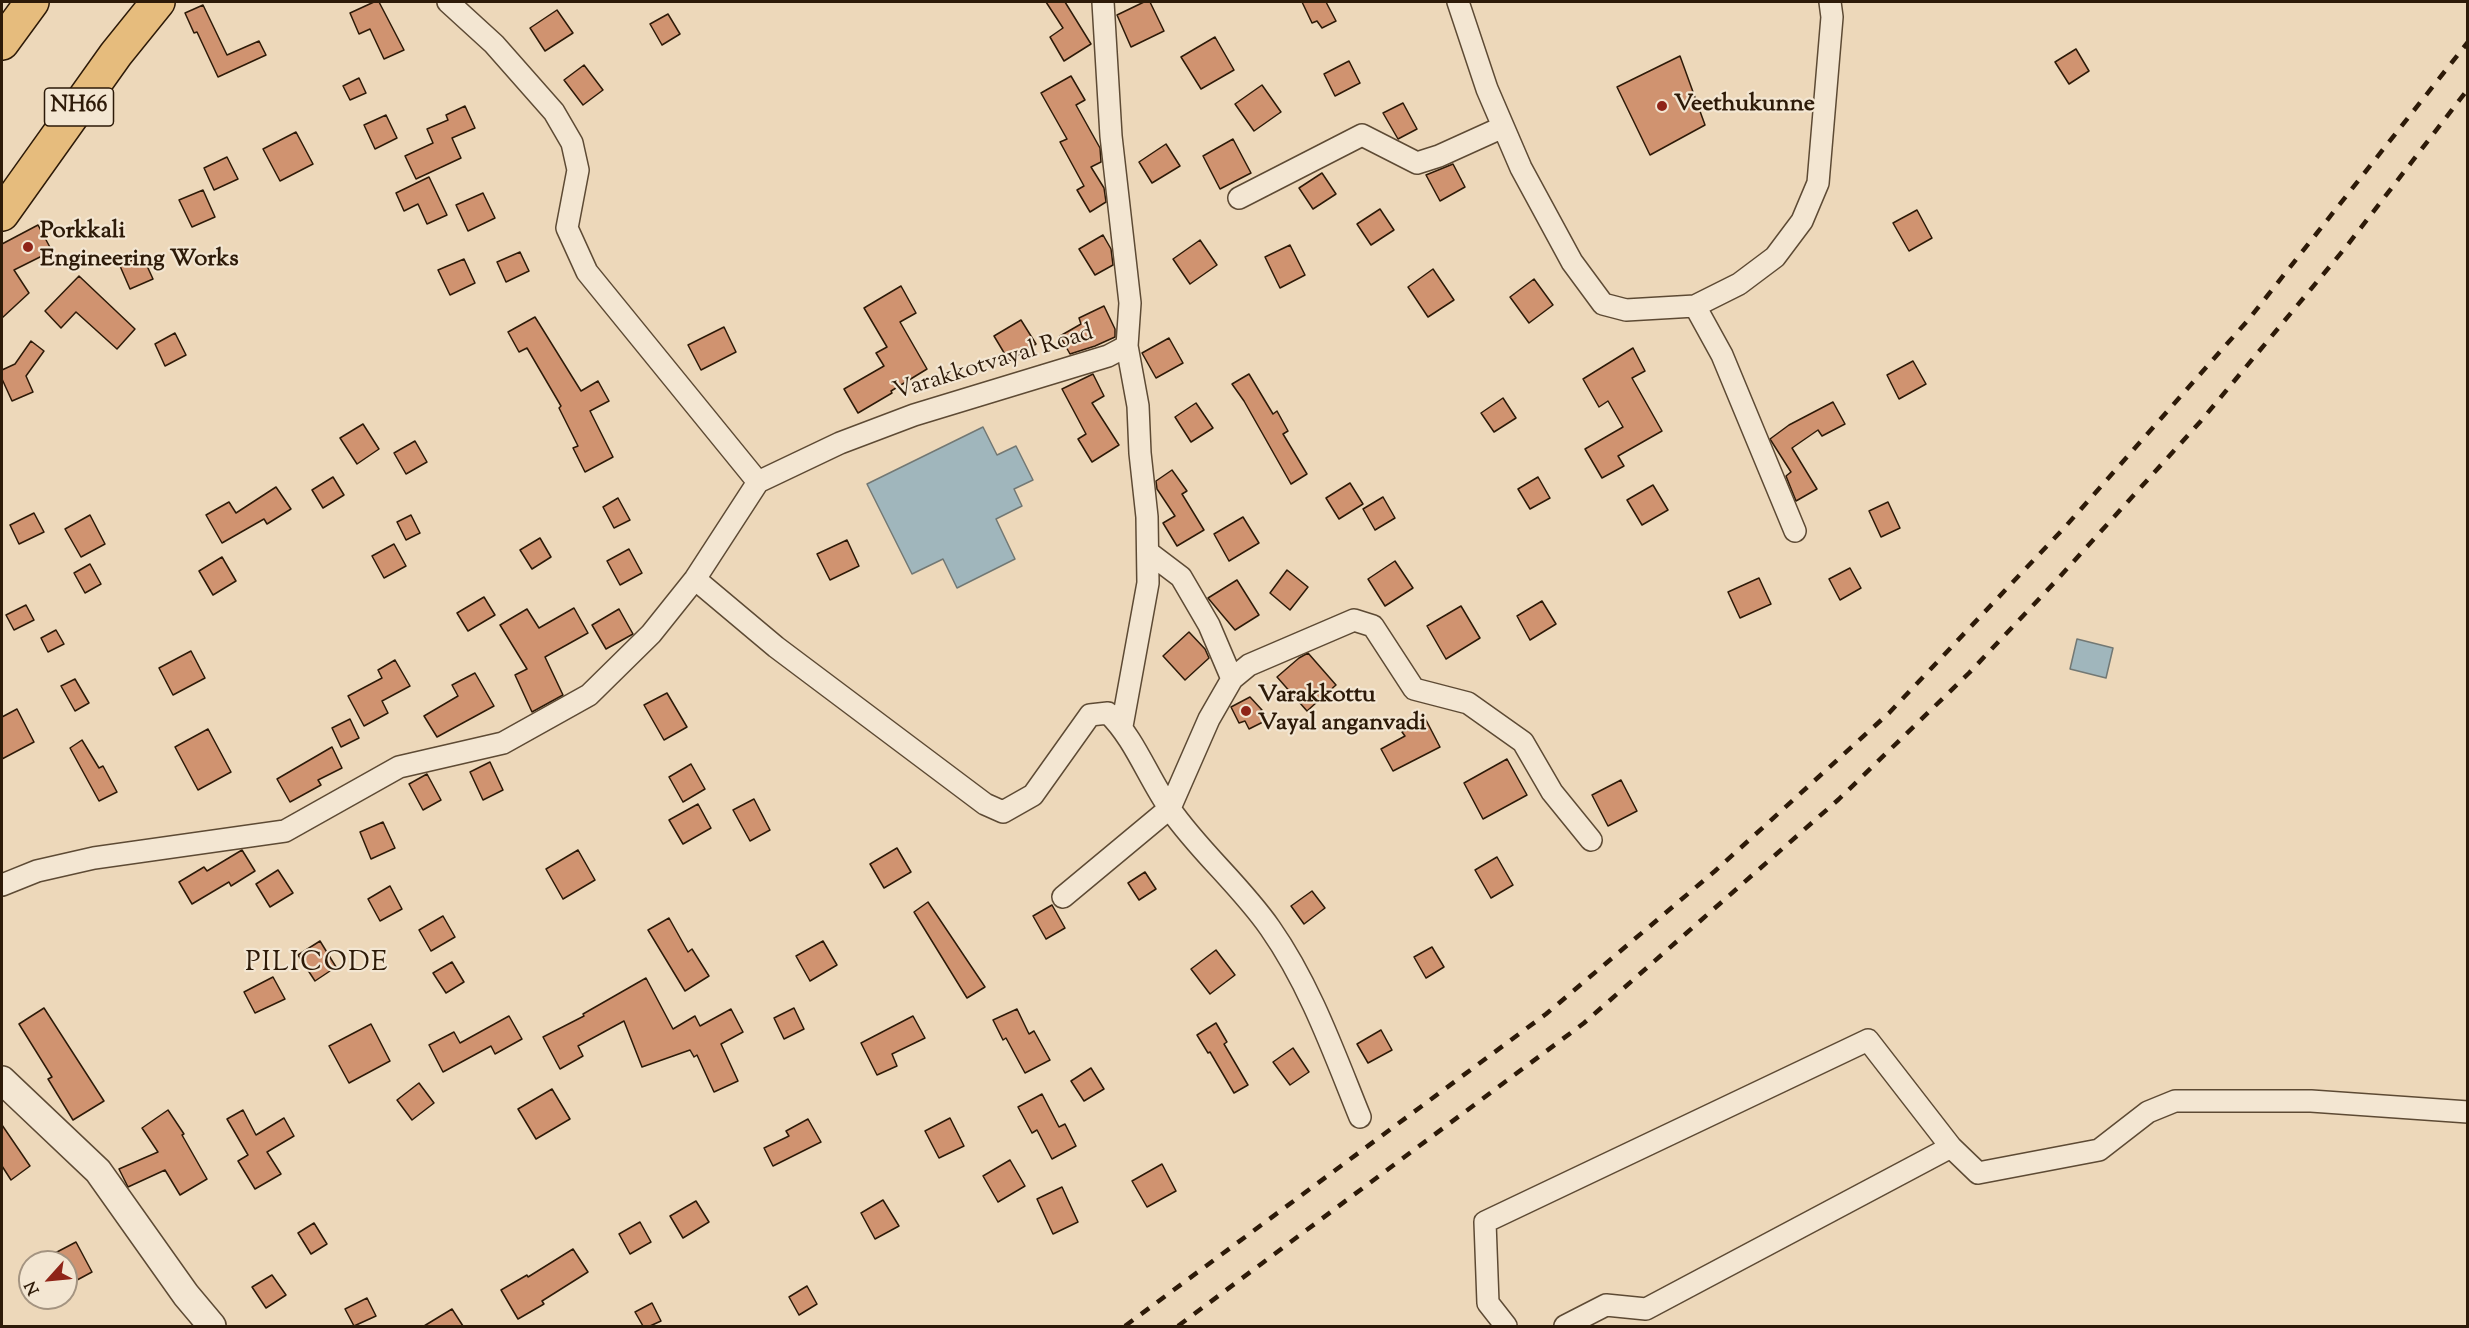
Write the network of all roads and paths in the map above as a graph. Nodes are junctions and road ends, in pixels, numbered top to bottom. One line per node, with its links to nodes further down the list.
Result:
1 (33, 2): 7 (highway)
2 (158, 2): 10 (highway, NH66)
3 (448, 2): 13 (street)
4 (1103, 2): 12 (street, Varakkotvayal Road)
5 (1458, 2): 8 (street)
6 (1830, 2): 11 (street)
7 (2, 43)
8 (1503, 127): 9 (street); 11 (street)
9 (1239, 198)
10 (2, 214)
11 (1695, 306): 14 (street)
12 (1127, 346): 13 (street, Varakkotvayal Road); 15 (street)
13 (758, 482): 16 (street)
14 (1795, 531)
15 (1148, 552): 17 (street); 18 (street)
16 (694, 579): 18 (street); 21 (street)
17 (1232, 679): 19 (street); 20 (street)
18 (1122, 726): 19 (street)
19 (1170, 808): 22 (street); 25 (street)
20 (1591, 840)
21 (2, 885)
22 (1063, 897)
23 (2, 1080): 27 (street)
24 (2468, 1112): 26 (street)
25 (1360, 1117)
26 (1951, 1147): 28 (street); 29 (street)
27 (212, 1326)
28 (1506, 1326)
29 (1564, 1326)

